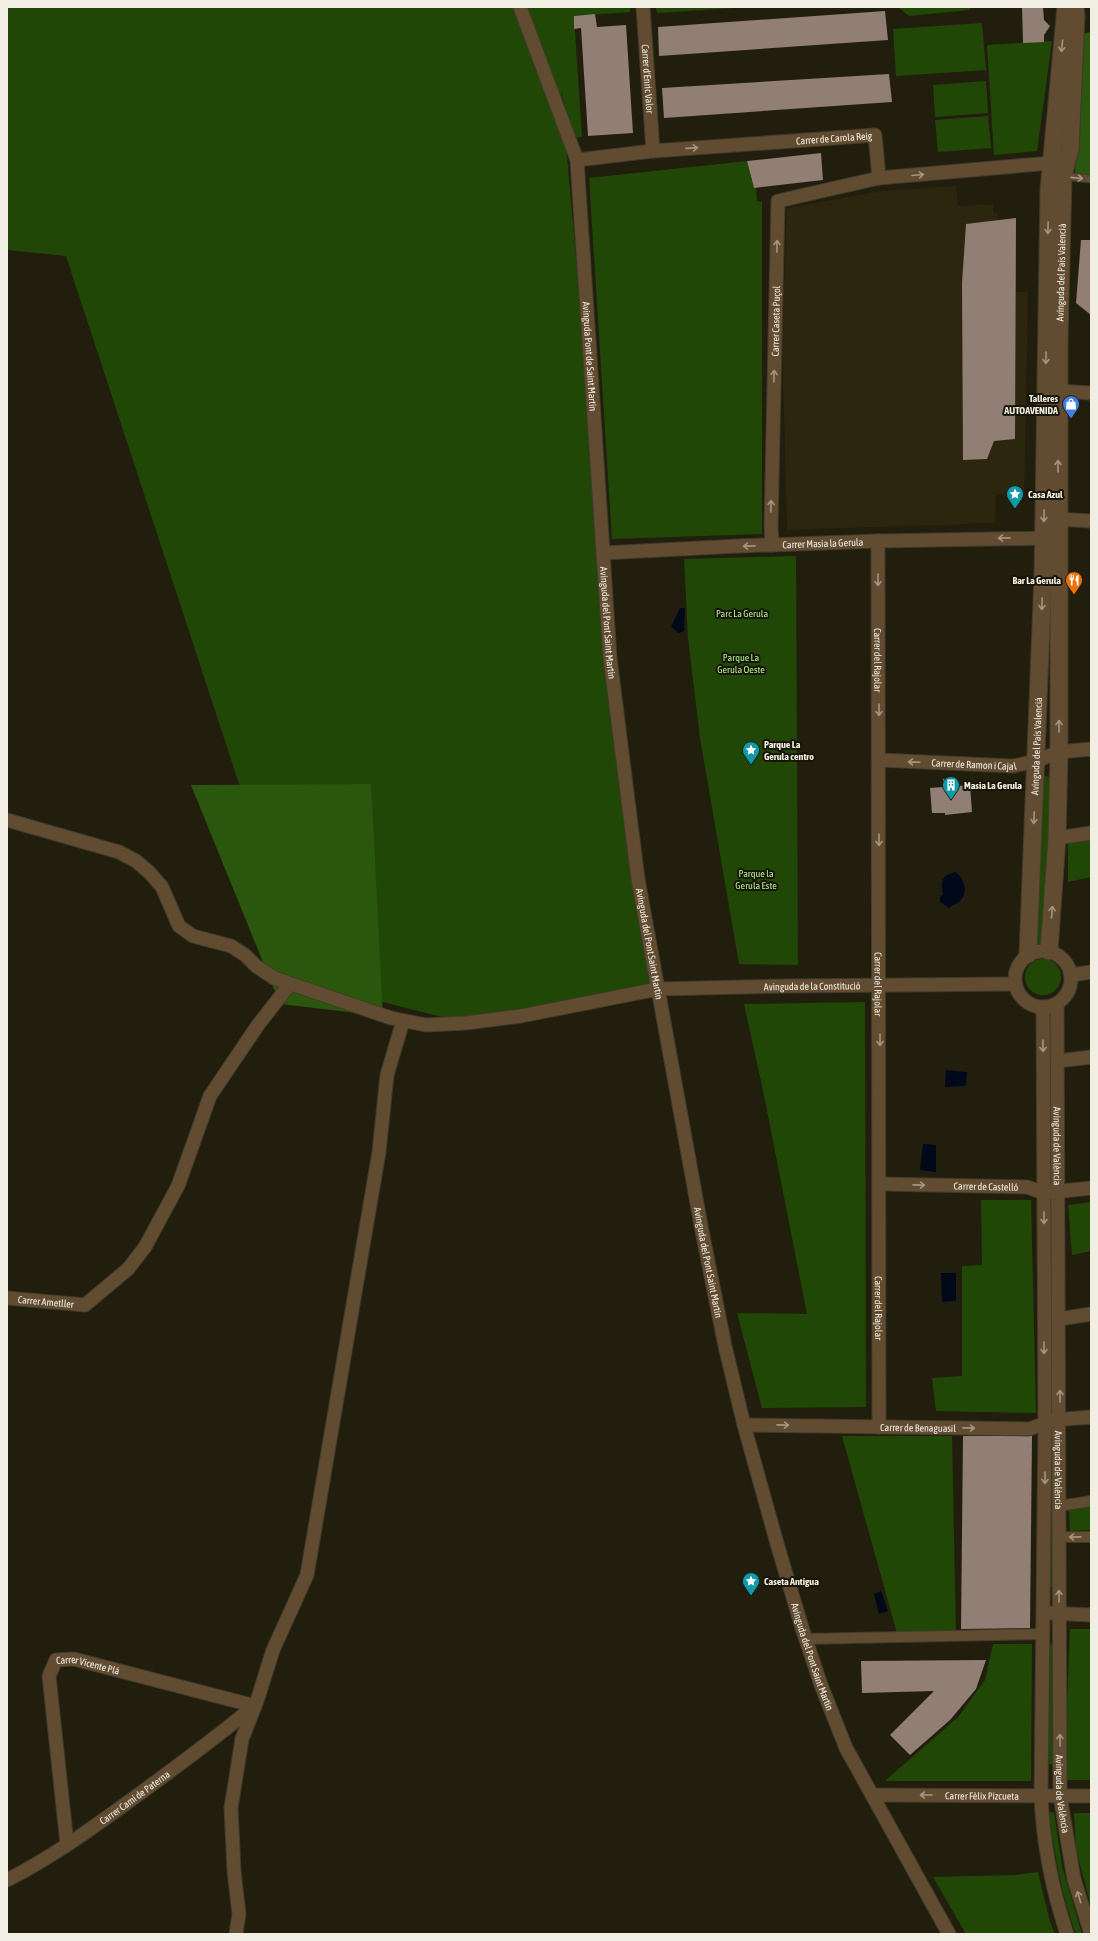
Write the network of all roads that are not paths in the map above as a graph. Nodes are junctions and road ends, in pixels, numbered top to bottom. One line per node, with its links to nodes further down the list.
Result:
1 (520, 7): 7 (street, Avinguda Pont de Saint Martin)
2 (643, 7): 6 (street, Carrer d'Enric Valor)
3 (1066, 7): 8 (street, Avinguda del País Valencià, one-way to 8)
4 (1075, 7): 5 (street, Avinguda del País Valencià)
5 (1073, 100): 8 (street); 9 (street, Avinguda del País Valencià)
6 (653, 150): 7 (street, Carrer de Carola Reig); 10 (street, Carrer de Carola Reig, one-way to 10)
7 (577, 160): 19 (street, Avinguda Pont de Saint Martin)
8 (1051, 163): 10 (street, one-way to 8); 16 (street, Avinguda del País Valencià, one-way to 16)
9 (1063, 176): 11 (lane, one-way to 11); 12 (street, Avinguda del País Valencià)
10 (879, 178): 18 (street, Carrer Caseta Puçol, one-way to 10)
11 (1091, 179)
12 (1059, 391): 13 (street); 14 (street, Avinguda del País Valencià, one-way to 12)
13 (1091, 393)
14 (1058, 519): 15 (street); 16 (street, Avinguda del País Valencià)
15 (1091, 521)
16 (1051, 538): 17 (street, Carrer Masia la Gerula, one-way to 17); 21 (street, Avinguda del País Valencià, one-way to 16); 23 (street, Avinguda del País Valencià, one-way to 23)
17 (878, 541): 18 (street, Carrer Masia la Gerula); 22 (street, Carrer del Rajolar, one-way to 22)
18 (772, 545): 19 (street, Carrer Masia la Gerula, one-way to 19)
19 (603, 553): 34 (street, Avinguda del Pont Saint Martin)
20 (1091, 749): 21 (street, Carrer de Ramon i Cajal)
21 (1059, 752): 23 (street, Carrer de Ramon i Cajal); 26 (street, Avinguda del País Valencià)
22 (879, 760): 23 (street, Carrer de Ramon i Cajal, one-way to 22); 33 (street, Carrer del Rajolar, one-way to 33)
23 (1036, 761): 28 (street, Avinguda del País Valencià, one-way to 28)
24 (7, 820): 31 (street, Avinguda de la Constitució)
25 (1091, 833): 26 (street)
26 (1057, 838): 27 (street, Avinguda del País Valencià, one-way to 26)
27 (1049, 951): 28 (street); 30 (street)
28 (1028, 954): 32 (street)
29 (1091, 972): 30 (street)
30 (1071, 975): 35 (street)
31 (290, 984): 37 (street, Avinguda de la Constitució); 44 (street, Carrer Ametller)
32 (1015, 984): 33 (street, Avinguda de la Constitució); 36 (street)
33 (880, 985): 34 (street, Avinguda de la Constitució); 40 (street, Carrer del Rajolar, one-way to 40)
34 (658, 989): 37 (street, Avinguda de la Constitució); 50 (street, Avinguda del Pont Saint Martin)
35 (1057, 1003): 36 (street); 39 (street, Avinguda de València)
36 (1042, 1007): 42 (street, Avinguda de València, one-way to 42)
37 (403, 1020): 61 (street)
38 (1091, 1057): 39 (street)
39 (1058, 1061): 43 (street, Avinguda de València)
40 (880, 1184): 42 (street, Carrer de Castelló, one-way to 42); 51 (street, Carrer del Rajolar)
41 (1091, 1188): 43 (street, Carrer de Castelló)
42 (1044, 1193): 43 (street, Carrer de Castelló); 49 (street, Avinguda de València, one-way to 49)
43 (1059, 1193): 46 (street, Avinguda de València)
44 (7, 1298)
45 (1091, 1314): 46 (street)
46 (1059, 1319): 48 (street, Avinguda de València, one-way to 46)
47 (1091, 1417): 48 (street, Carrer de Benaguasil)
48 (1060, 1420): 49 (street, Carrer de Benaguasil); 53 (street, Avinguda de València)
49 (1045, 1423): 51 (street, Carrer de Benaguasil, one-way to 49); 56 (street, Avinguda de València, one-way to 56)
50 (744, 1425): 51 (street, Carrer de Benaguasil, one-way to 51); 60 (street, Avinguda del Pont Saint Martin)
51 (879, 1427)
52 (1091, 1501): 53 (street)
53 (1059, 1506): 54 (street, Avinguda de València)
54 (1059, 1537): 55 (street, one-way to 54); 57 (street, Avinguda de València, one-way to 54)
55 (1091, 1537)
56 (1044, 1612): 57 (street); 59 (street, Avinguda de València)
57 (1059, 1615): 58 (street); 64 (street, Avinguda de València, one-way to 57)
58 (1091, 1615)
59 (1044, 1634): 60 (street); 63 (street, Avinguda de València)
60 (805, 1639): 62 (street, Avinguda del Pont Saint Martin)
61 (255, 1706): 66 (street, Carrer Camí de Paterna); 66 (street, Carrer Vicente Plá); 68 (street)
62 (873, 1795): 63 (street, Carrer Fèlix Pizcueta, one-way to 62); 69 (street, Avinguda del Pont Saint Martin)
63 (1041, 1796): 64 (street, Carrer Fèlix Pizcueta); 70 (street, Avinguda de València)
64 (1060, 1796): 65 (street, Carrer Fèlix Pizcueta); 71 (street, Avinguda de València, one-way to 64)
65 (1091, 1796)
66 (67, 1844): 67 (street, Carrer Camí de Paterna)
67 (7, 1880)
68 (236, 1934)
69 (949, 1934)
70 (1068, 1934)
71 (1091, 1934)

